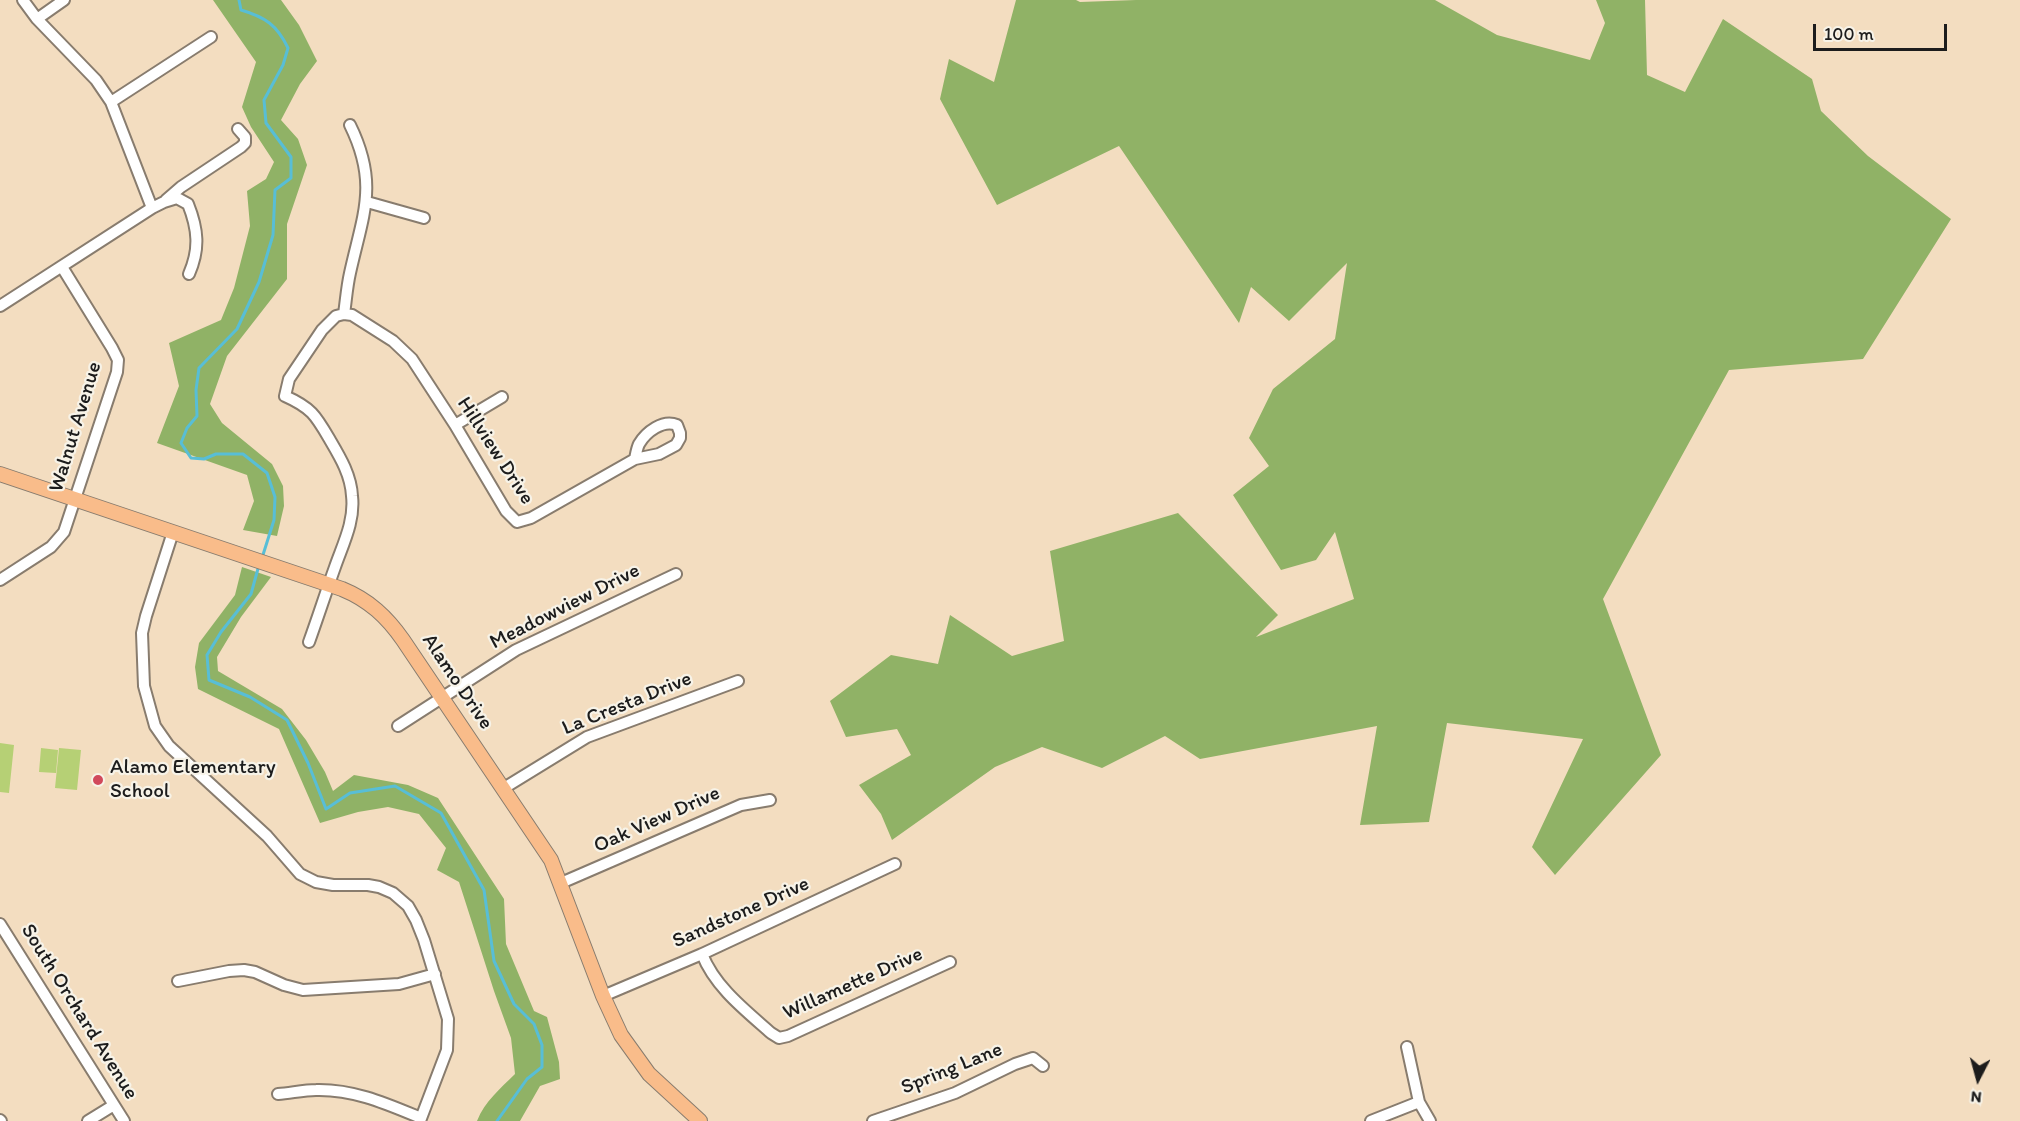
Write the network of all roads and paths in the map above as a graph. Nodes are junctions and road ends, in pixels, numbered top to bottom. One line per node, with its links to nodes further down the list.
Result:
1 (23, 0): 3 (street)
2 (64, 0): 3 (street)
3 (37, 19): 5 (street)
4 (211, 38): 5 (street)
5 (111, 102): 10 (street)
6 (350, 124): 9 (street)
7 (238, 129): 8 (street)
8 (164, 202): 10 (street); 13 (street)
9 (367, 202): 11 (street); 15 (street)
10 (152, 208): 12 (street)
11 (424, 218)
12 (62, 267): 14 (street); 20 (street, Walnut Avenue)
13 (189, 274)
14 (0, 306)
15 (344, 314): 17 (street, Hillview Drive); 24 (street)
16 (502, 397): 17 (street)
17 (455, 425): 18 (street, Hillview Drive)
18 (635, 459)
19 (0, 474): 20 (main road, Alamo Drive)
20 (76, 500): 21 (main road, Alamo Drive); 23 (street, Walnut Avenue)
21 (174, 532): 24 (main road, Alamo Drive); 36 (street)
22 (676, 573): 27 (street, Meadowview Drive)
23 (0, 580)
24 (329, 584): 25 (street); 27 (main road, Alamo Drive)
25 (309, 642)
26 (738, 681): 29 (street, La Cresta Drive)
27 (443, 698): 28 (street, Meadowview Drive); 29 (main road, Alamo Drive)
28 (398, 726)
29 (504, 788): 32 (main road, Alamo Drive)
30 (770, 800): 32 (street, Oak View Drive)
31 (895, 864): 34 (street, Sandstone Drive)
32 (561, 883): 38 (main road, Alamo Drive)
33 (0, 924): 43 (street, South Orchard Avenue)
34 (702, 954): 35 (street, Willamette Drive); 38 (street, Sandstone Drive)
35 (950, 962)
36 (435, 974): 37 (street); 44 (street)
37 (178, 981)
38 (603, 996): 47 (main road, Alamo Drive)
39 (1407, 1047): 42 (street)
40 (1043, 1066): 48 (street, Spring Lane)
41 (278, 1094): 44 (street)
42 (1419, 1102): 49 (street); 50 (street)
43 (114, 1105): 45 (street); 46 (street, South Orchard Avenue)
44 (421, 1119)
45 (88, 1121)
46 (124, 1121)
47 (699, 1121)
48 (873, 1121)
49 (1371, 1121)
50 (1430, 1121)

